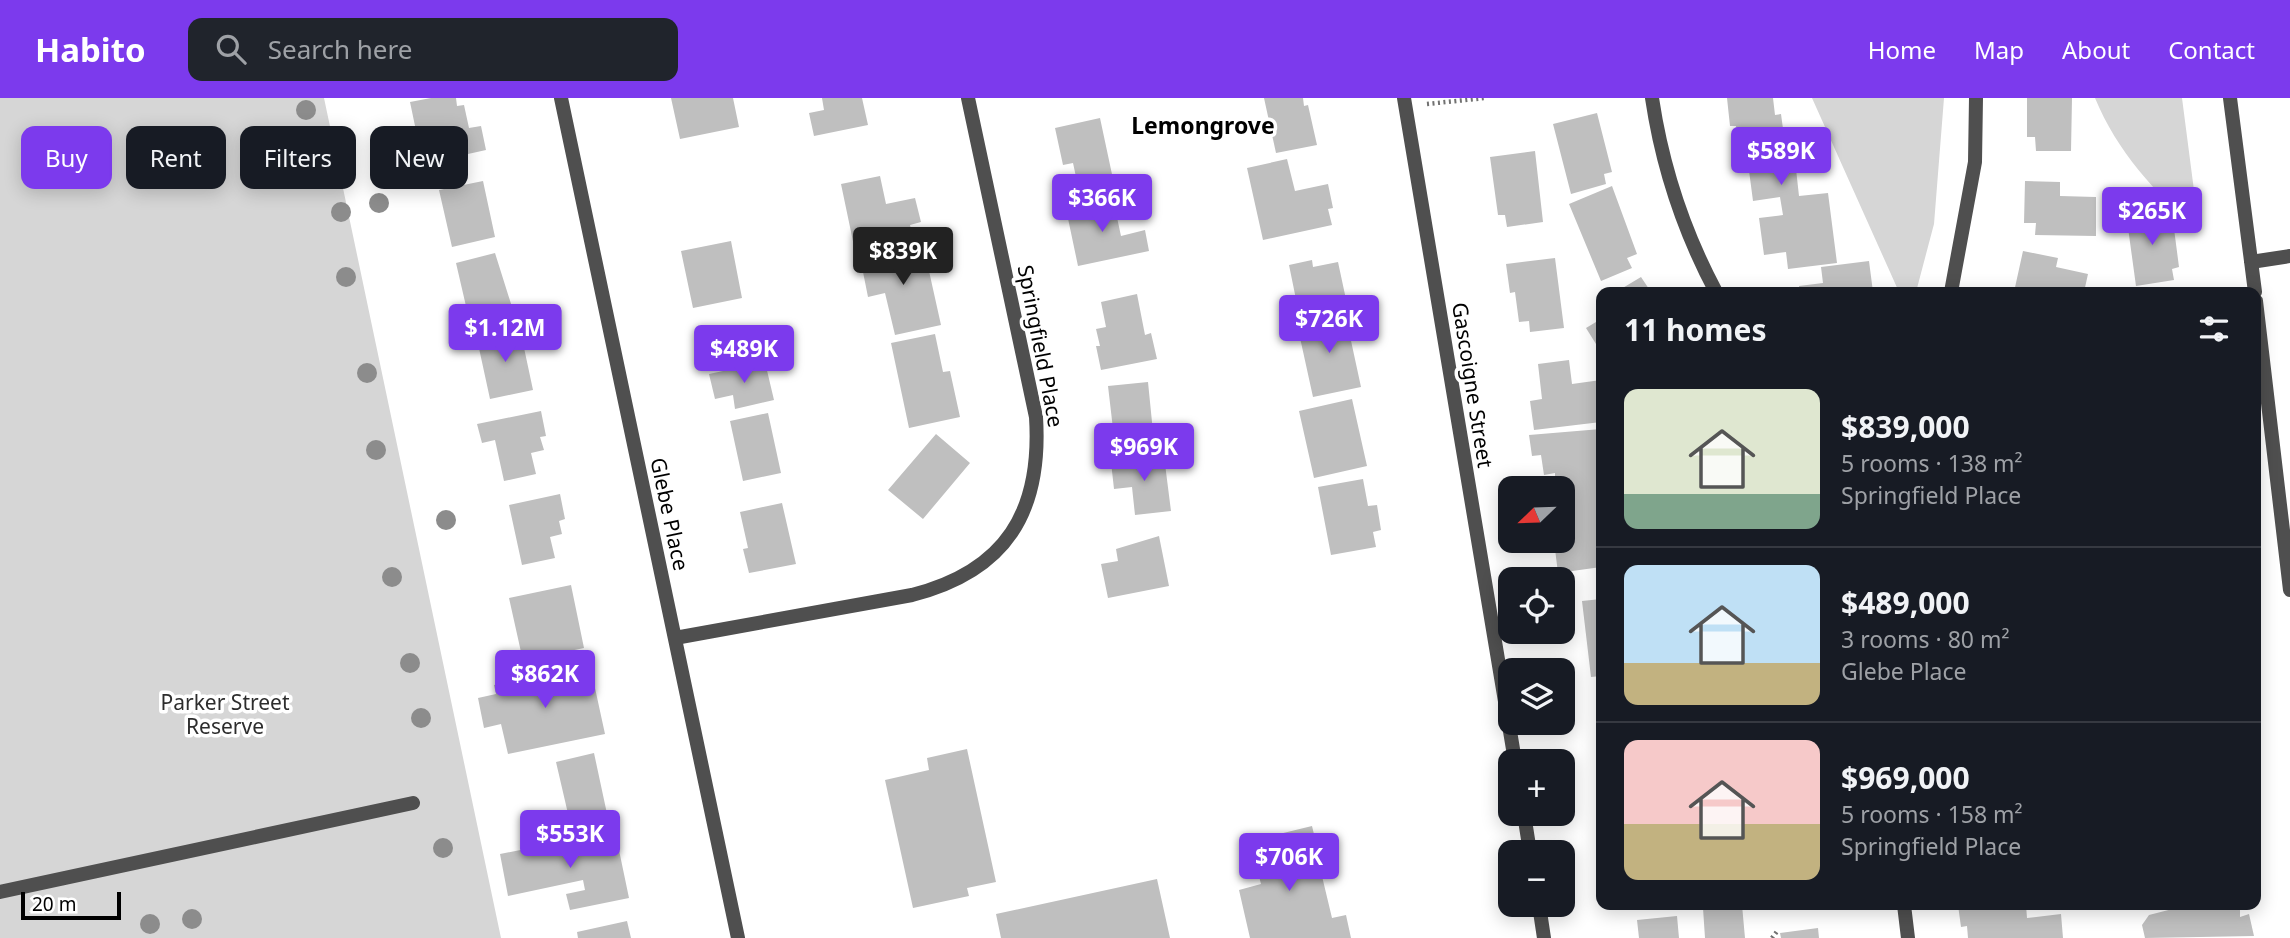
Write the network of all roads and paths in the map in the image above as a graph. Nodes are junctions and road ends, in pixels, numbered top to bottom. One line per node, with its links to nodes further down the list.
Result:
1 (562, 98): 15 (street, Glebe Place)
2 (968, 98): 15 (street, Springfield Place)
3 (1485, 98): 7 (path)
4 (1652, 98): 10 (street)
5 (1976, 98): 11 (street)
6 (2230, 98): 9 (street)
7 (1405, 102): 16 (street, Gascoigne Street)
8 (2290, 256): 9 (street)
9 (2251, 262): 12 (street)
10 (1714, 287)
11 (1952, 287)
12 (2254, 287)
13 (2261, 344): 14 (street)
14 (2290, 590)
15 (675, 638): 22 (street, Glebe Place)
16 (1513, 749)
17 (413, 803): 18 (street)
18 (0, 892)
19 (1905, 910): 25 (street)
20 (1541, 917): 23 (street)
21 (1778, 930): 24 (path)
22 (738, 938)
23 (1544, 938)
24 (1772, 938)
25 (1908, 938)

